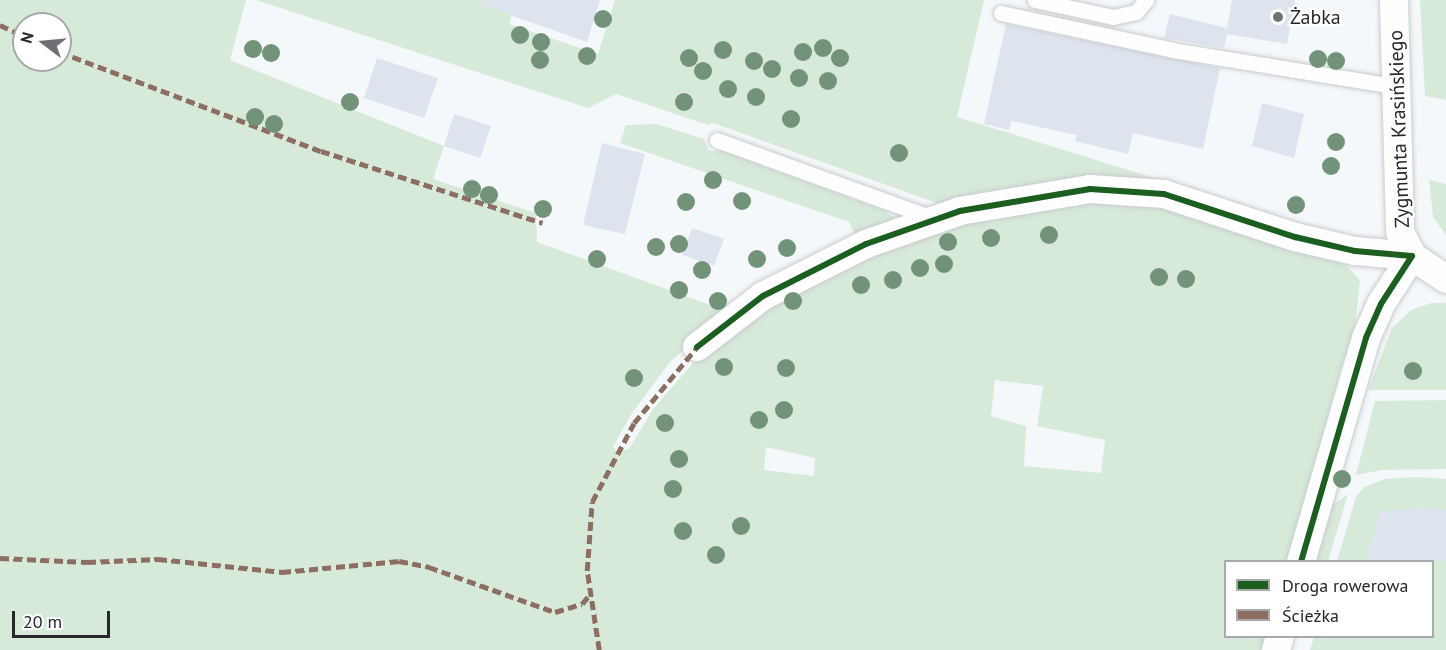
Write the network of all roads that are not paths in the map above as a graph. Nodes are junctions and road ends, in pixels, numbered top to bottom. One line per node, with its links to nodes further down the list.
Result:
1 (1035, 0): 2 (lane)
2 (1146, 0)
3 (1394, 0): 5 (street, Zygmunta Krasińskiego)
4 (1001, 13): 5 (lane)
5 (1399, 87): 8 (street, Zygmunta Krasińskiego)
6 (717, 140): 7 (lane)
7 (932, 218): 8 (street); 10 (street)
8 (1412, 256): 9 (street); 11 (street)
9 (1446, 279)
10 (697, 347)
11 (1301, 560)

